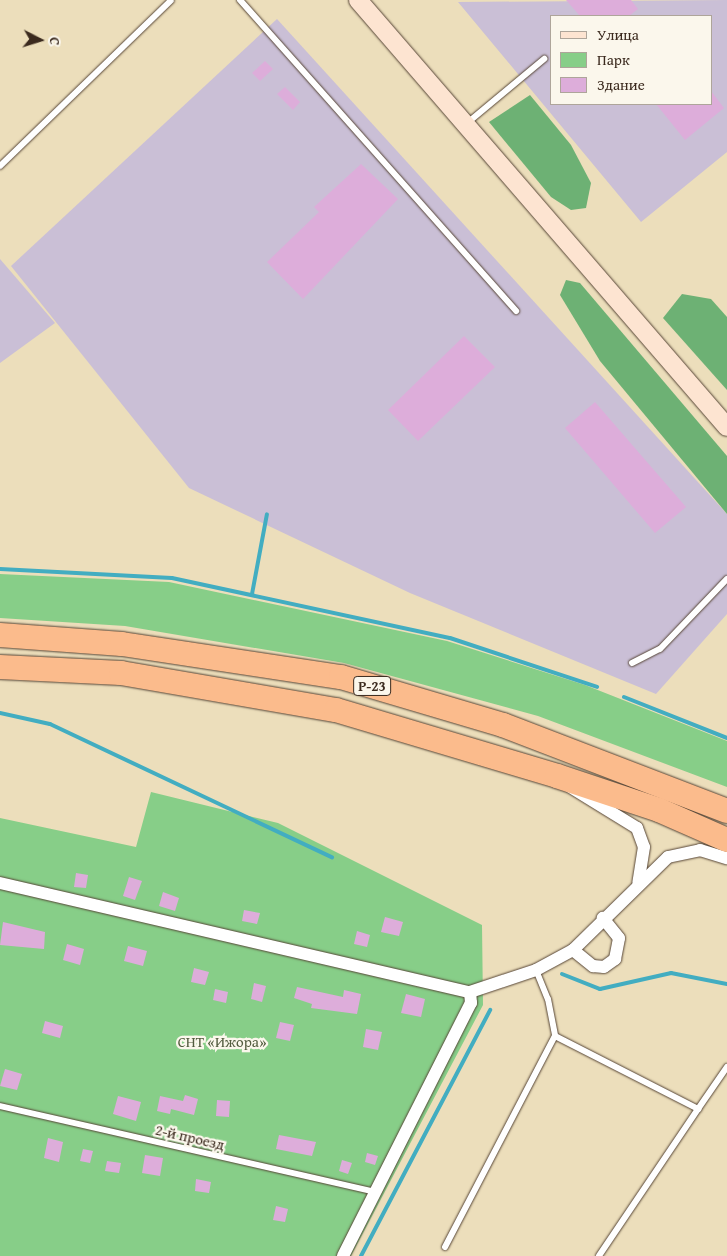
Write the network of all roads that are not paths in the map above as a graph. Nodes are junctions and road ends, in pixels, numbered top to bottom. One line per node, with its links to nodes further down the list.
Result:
1 (171, 0): 6 (lane)
2 (240, 0): 7 (lane)
3 (358, 0): 5 (street)
4 (544, 59): 5 (lane)
5 (465, 125): 8 (street)
6 (0, 166)
7 (516, 311)
8 (727, 427)
9 (727, 579): 11 (lane)
10 (0, 635): 14 (highway, Р-23)
11 (632, 663)
12 (0, 667): 13 (highway, Р-23)
13 (557, 776): 15 (highway, Р-23); 17 (street)
14 (727, 811)
15 (727, 840)
16 (727, 858): 17 (street)
17 (638, 882): 19 (street)
18 (0, 883): 22 (street)
19 (603, 918): 20 (street); 20 (street)
20 (573, 950): 21 (street)
21 (536, 970): 22 (street); 23 (lane)
22 (470, 992): 27 (street)
23 (555, 1036): 26 (lane); 28 (lane)
24 (727, 1067): 26 (lane)
25 (0, 1106): 27 (lane, 2-й проезд)
26 (698, 1109): 30 (lane)
27 (374, 1192): 29 (street)
28 (445, 1247)
29 (342, 1256)
30 (599, 1256)

